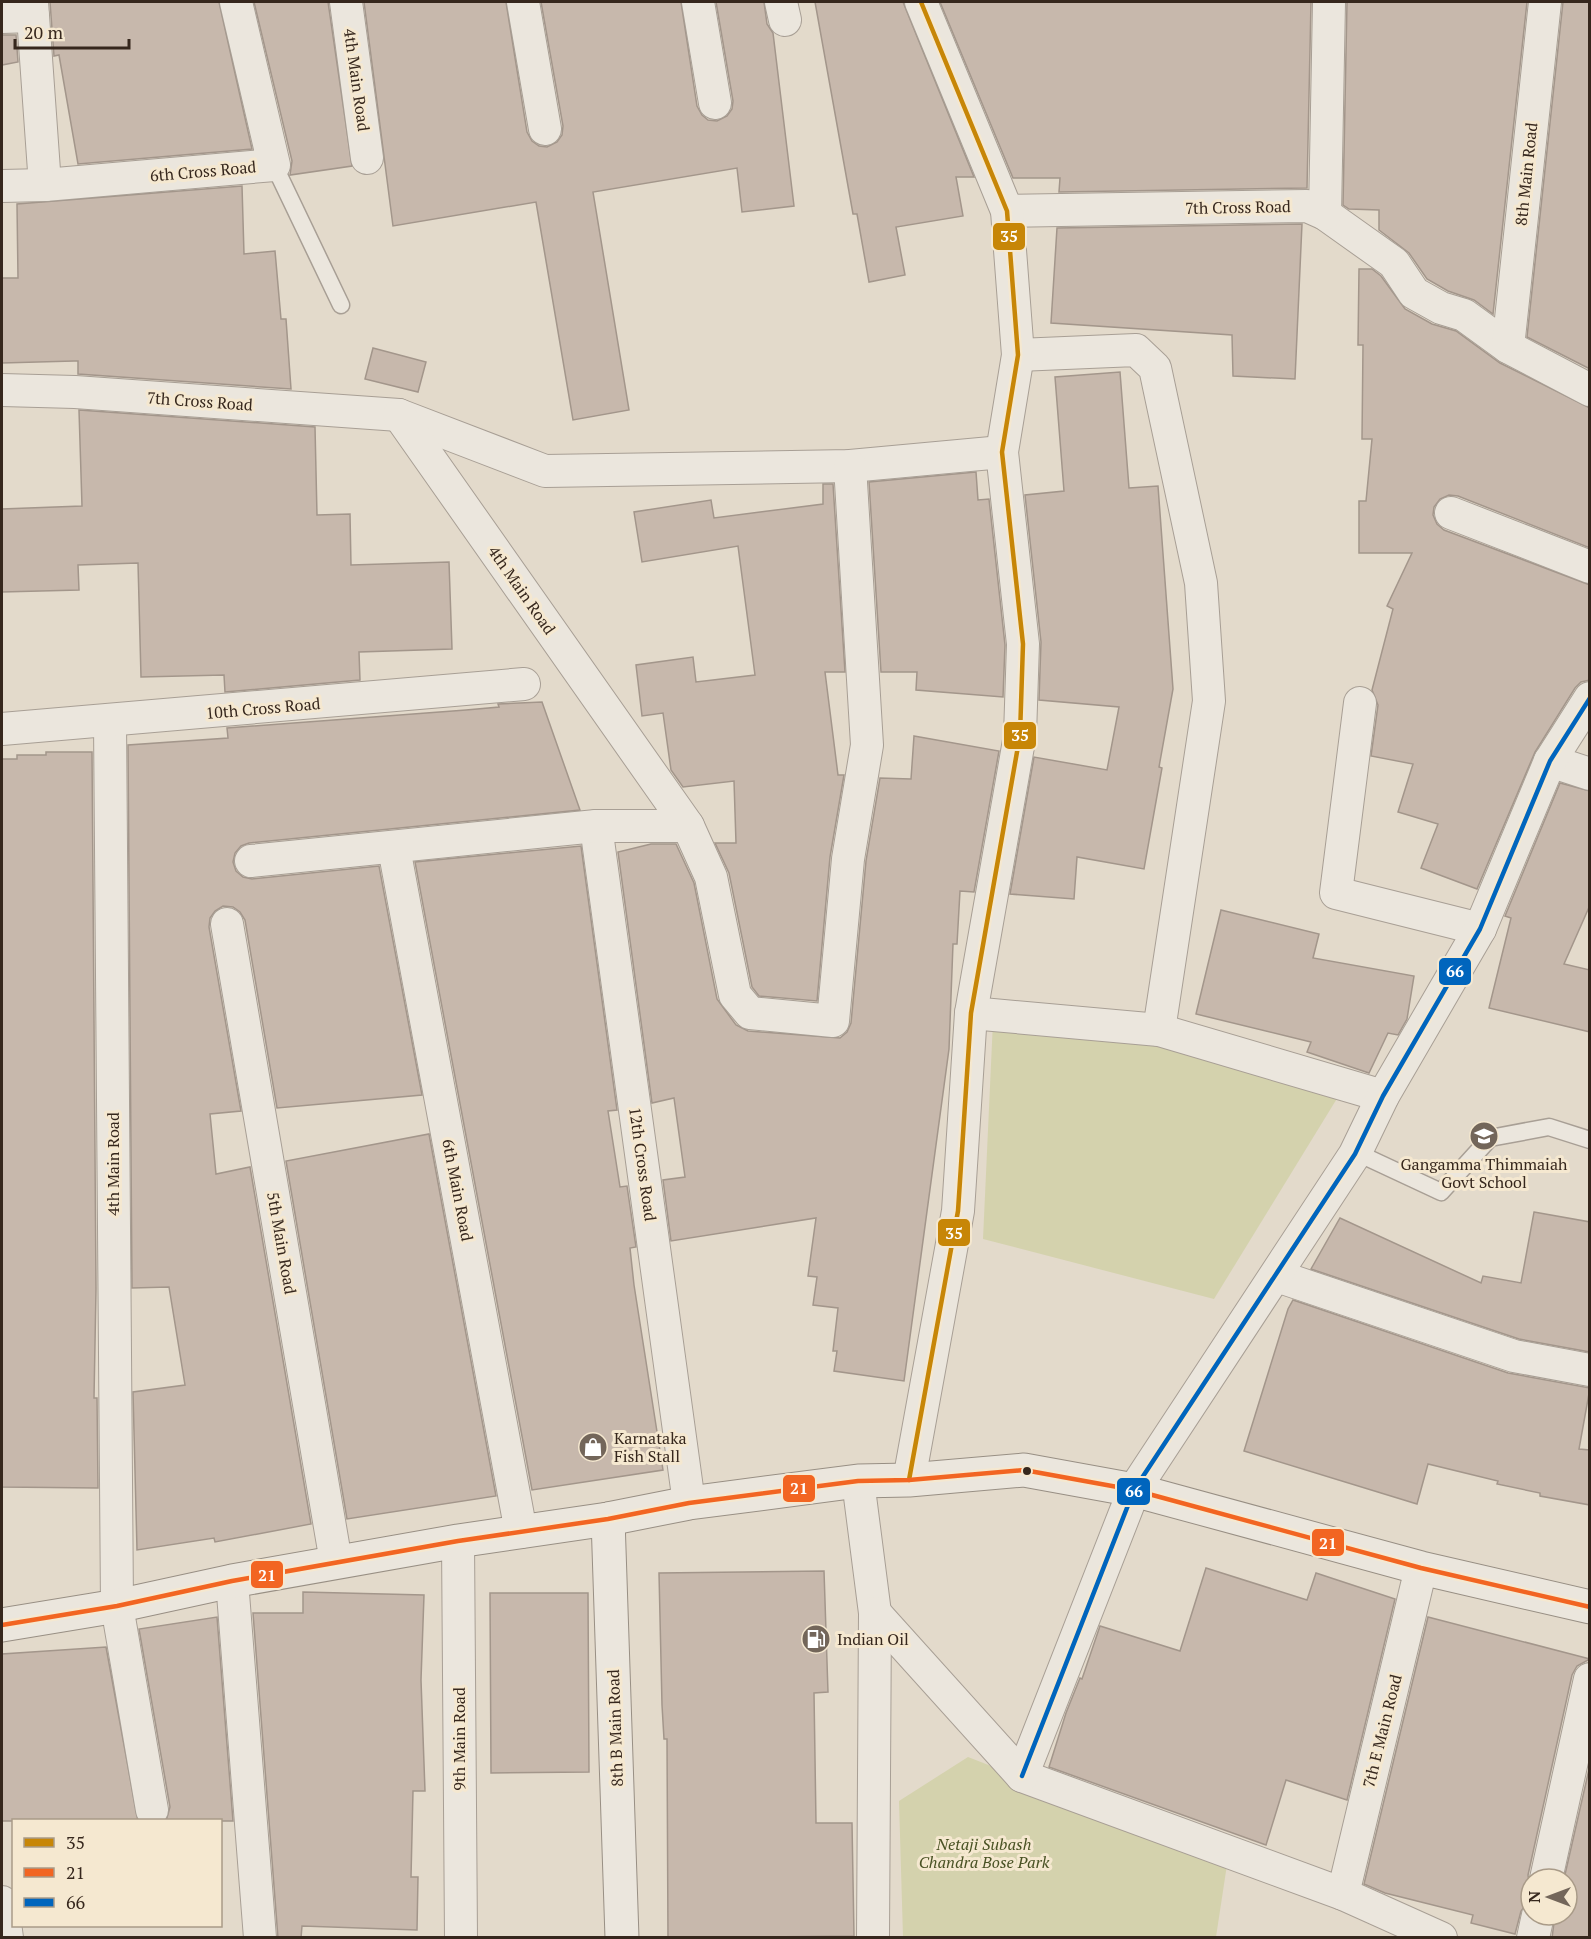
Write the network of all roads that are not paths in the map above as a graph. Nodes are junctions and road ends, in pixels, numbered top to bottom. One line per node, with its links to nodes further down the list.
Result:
1 (236, 2): 13 (street, 6th Cross Road)
2 (346, 2): 12 (street, 4th Main Road)
3 (523, 2): 11 (street)
4 (698, 2): 10 (street)
5 (921, 2): 16 (street)
6 (1329, 2): 17 (street)
7 (1545, 2): 19 (street, 8th Main Road)
8 (33, 9): 9 (street); 14 (street)
9 (2, 17)
10 (715, 103)
11 (545, 129)
12 (367, 158)
13 (274, 165): 14 (street, 6th Cross Road); 18 (lane)
14 (45, 185): 15 (street, 6th Cross Road)
15 (2, 186)
16 (1006, 211): 17 (street, 7th Cross Road); 20 (street)
17 (1325, 214): 19 (street, 7th Cross Road)
18 (341, 305)
19 (1508, 347): 22 (street, 7th Cross Road)
20 (1018, 356): 24 (street); 42 (street)
21 (2, 390): 23 (street, 7th Cross Road)
22 (1590, 390)
23 (399, 415): 25 (street, 7th Cross Road); 36 (street, 4th Main Road)
24 (1002, 452): 25 (street, 7th Cross Road); 41 (street)
25 (850, 466): 36 (street)
26 (1451, 513): 27 (street)
27 (1590, 567)
28 (524, 684): 31 (street, 10th Cross Road)
29 (1590, 698): 33 (street)
30 (1360, 703): 40 (street)
31 (110, 721): 32 (street, 10th Cross Road); 58 (street, 4th Main Road)
32 (2, 729)
33 (1550, 761): 34 (street); 40 (street)
34 (1590, 774)
35 (596, 826): 36 (street); 37 (street); 51 (street, 12th Cross Road)
36 (688, 826)
37 (394, 848): 38 (street); 53 (street, 6th Main Road)
38 (251, 861)
39 (227, 924): 55 (street, 5th Main Road)
40 (1479, 929): 43 (street)
41 (971, 1013): 42 (street); 48 (street)
42 (1159, 1030): 43 (street)
43 (1383, 1096): 45 (street)
44 (1590, 1140): 45 (lane)
45 (1354, 1154): 46 (street)
46 (1277, 1276): 47 (street); 50 (street)
47 (1590, 1370)
48 (909, 1479): 49 (street); 50 (street)
49 (858, 1481): 51 (street); 60 (street)
50 (1134, 1490): 56 (street); 63 (street)
51 (689, 1503): 52 (street)
52 (608, 1519): 53 (street); 71 (street, 8th B Main Road)
53 (521, 1532): 54 (street)
54 (458, 1541): 55 (street); 70 (street, 9th Main Road)
55 (336, 1562): 57 (street)
56 (1421, 1568): 59 (street); 66 (street, 7th E Main Road)
57 (231, 1581): 58 (street); 69 (street)
58 (117, 1606): 61 (street); 64 (street, 4th Main Road)
59 (1590, 1607)
60 (875, 1612): 63 (street); 72 (street)
61 (2, 1625)
62 (1590, 1679): 65 (street)
63 (1022, 1776): 66 (street)
64 (152, 1810)
65 (1549, 1867)
66 (1343, 1894): 73 (street)
67 (2, 1902): 68 (street)
68 (8, 1938)
69 (260, 1938)
70 (461, 1938)
71 (622, 1938)
72 (873, 1938)
73 (1441, 1938)

